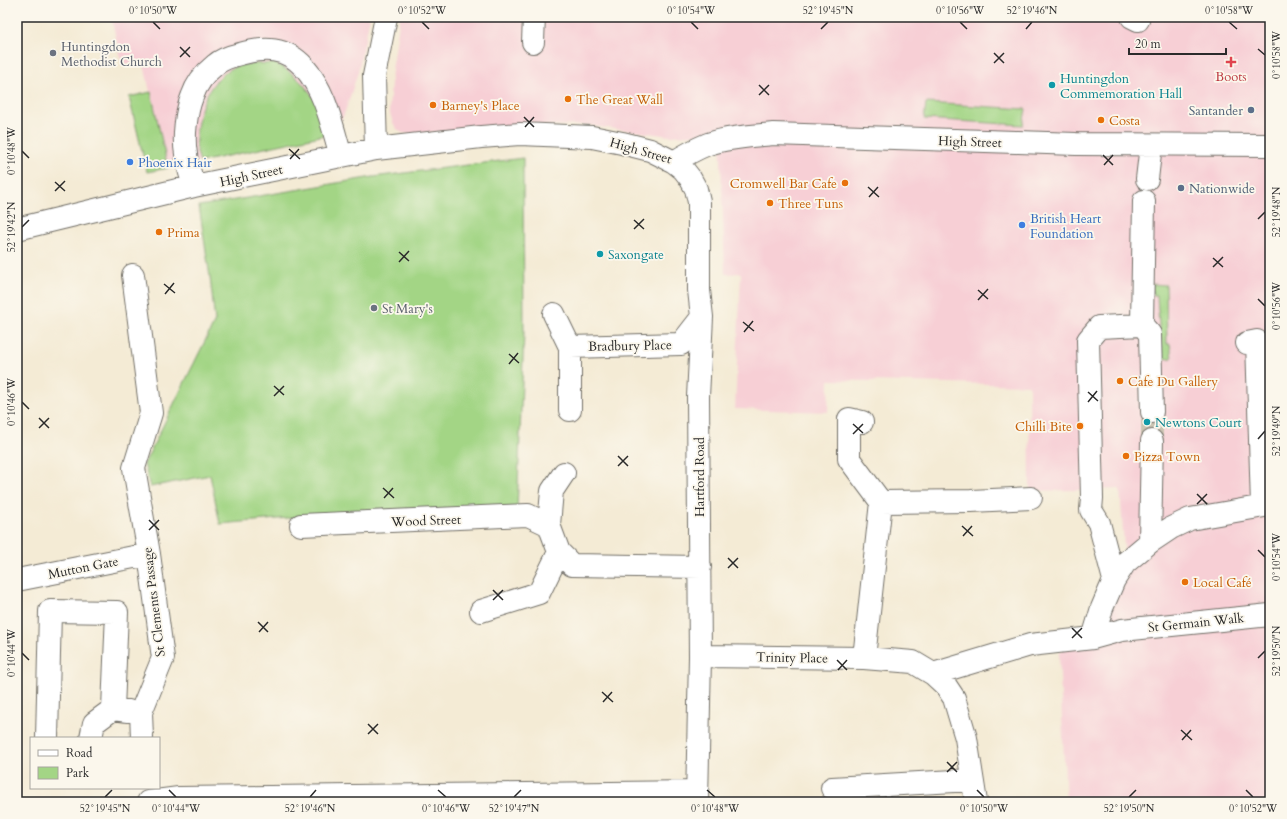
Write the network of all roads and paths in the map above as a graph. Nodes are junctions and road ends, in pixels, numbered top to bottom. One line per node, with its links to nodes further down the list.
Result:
1 (386, 17): 6 (street)
2 (534, 17): 3 (street)
3 (532, 42)
4 (1151, 145): 5 (street, High Street); 8 (street, High Street); 9 (street)
5 (1270, 145)
6 (376, 149): 7 (street, High Street); 8 (street, High Street)
7 (341, 156): 10 (street, High Street); 10 (street)
8 (674, 162): 15 (street, Hartford Road)
9 (1147, 179)
10 (194, 186): 12 (street, High Street)
11 (1144, 201): 16 (street)
12 (19, 223)
13 (133, 275): 31 (street, St Clements Passage)
14 (554, 314): 18 (street, Bradbury Place)
15 (702, 317): 18 (street, Bradbury Place); 32 (street, Hartford Road)
16 (1142, 326): 20 (street); 34 (street)
17 (1247, 343): 26 (street)
18 (570, 347): 19 (street, Bradbury Place)
19 (570, 410)
20 (1152, 412)
21 (862, 422): 25 (street)
22 (1152, 441): 29 (street)
23 (564, 473): 28 (street)
24 (1031, 498): 25 (street)
25 (881, 502): 39 (street)
26 (1266, 505): 29 (street)
27 (301, 525): 28 (street, Wood Street)
28 (548, 526): 30 (street)
29 (1150, 542): 34 (street)
30 (560, 552): 32 (street); 35 (street)
31 (149, 554): 33 (street, Mutton Gate); 42 (street, St Clements Passage)
32 (700, 567): 38 (street, Hartford Road)
33 (17, 580)
34 (1114, 580): 37 (street)
35 (481, 611)
36 (1270, 615): 37 (street, St Germain Walk)
37 (1093, 638): 40 (street, St Germain Walk)
38 (700, 656): 39 (street, Trinity Place); 49 (street, Hartford Road)
39 (864, 658): 40 (street, Trinity Place)
40 (933, 674): 46 (street, Trinity Place)
41 (113, 709): 42 (street); 43 (street); 44 (street)
42 (141, 712): 45 (street, St Clements Passage)
43 (46, 737)
44 (91, 737)
45 (142, 737)
46 (972, 780): 47 (street); 51 (street, Trinity Place)
47 (832, 788)
48 (146, 789): 50 (street)
49 (697, 797): 50 (street)
50 (147, 802)
51 (976, 802)

